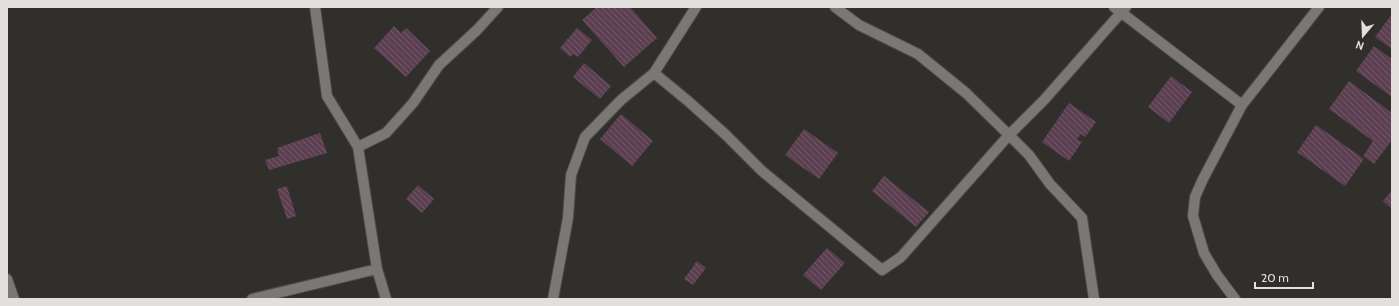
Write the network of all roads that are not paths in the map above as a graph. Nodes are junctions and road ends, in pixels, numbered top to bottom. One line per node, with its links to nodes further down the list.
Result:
1 (314, 7): 10 (street)
2 (498, 7): 10 (street)
3 (696, 7): 7 (street)
4 (835, 7): 9 (street)
5 (1319, 7): 8 (street)
6 (1121, 9): 8 (street); 9 (street)
7 (654, 73): 9 (street); 16 (street)
8 (1242, 105): 18 (street)
9 (1010, 135): 17 (street)
10 (358, 147): 11 (street)
11 (377, 269): 14 (street); 15 (street)
12 (7, 279): 13 (street)
13 (14, 299)
14 (252, 299)
15 (386, 299)
16 (553, 299)
17 (1094, 299)
18 (1235, 299)

